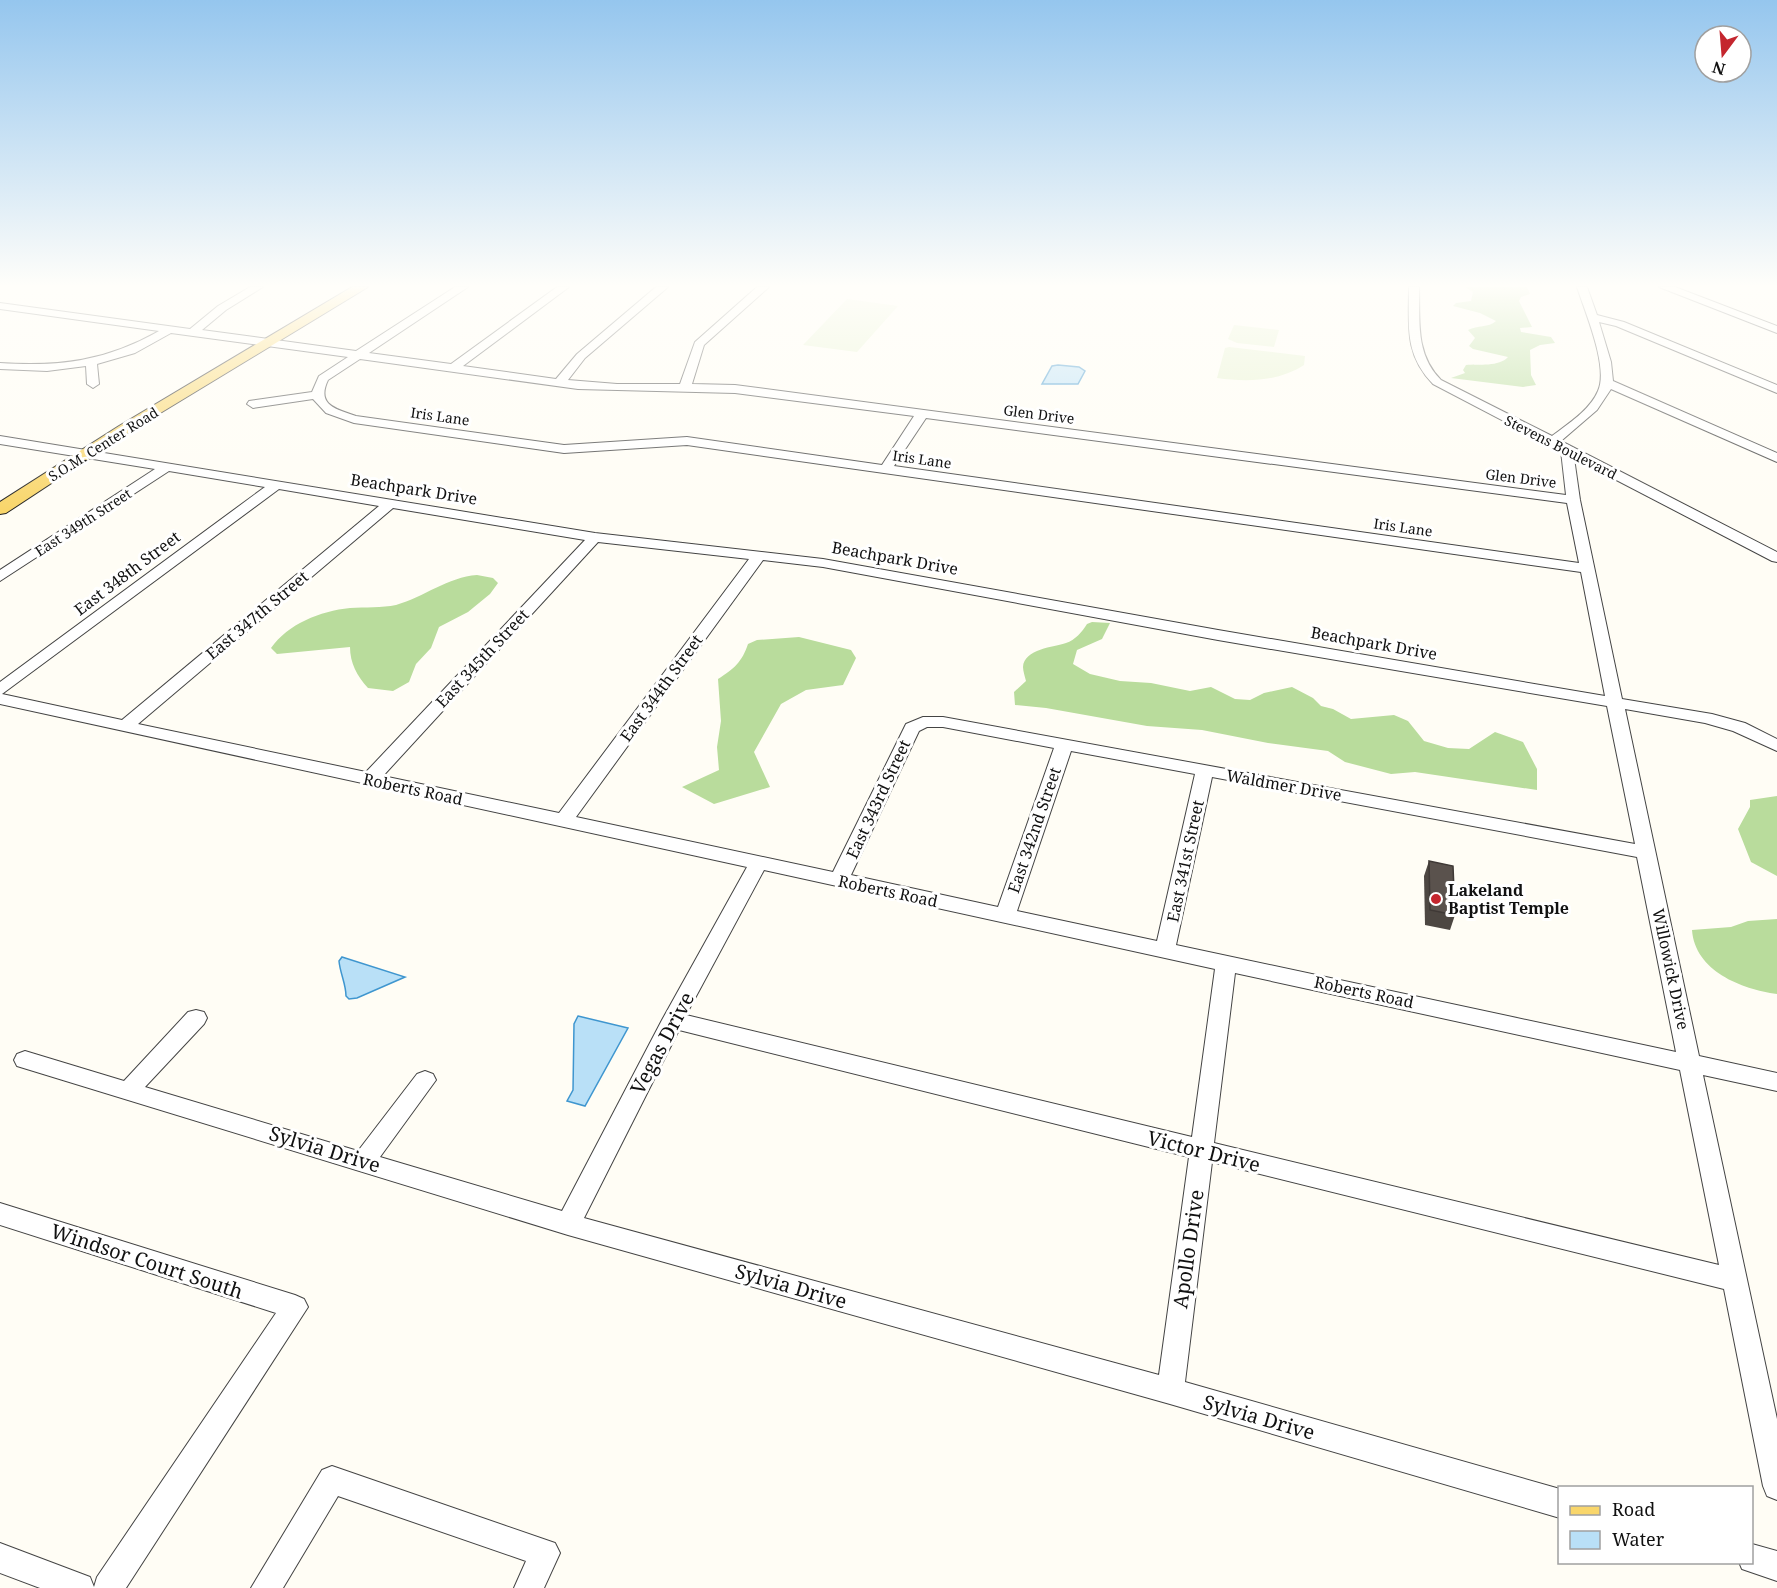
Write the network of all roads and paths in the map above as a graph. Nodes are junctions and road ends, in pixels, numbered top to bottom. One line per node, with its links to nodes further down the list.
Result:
1 (94, 361): 12 (street)
2 (228, 361): 25 (main road, S.O.M. Center Road)
3 (232, 361): 26 (main road, S.O.M. Center Road)
4 (347, 361): 20 (street)
5 (402, 361): 14 (street, Glen Drive)
6 (462, 361): 14 (street)
7 (577, 361): 16 (street)
8 (693, 361): 18 (street)
9 (1420, 361): 24 (street, Stevens Boulevard)
10 (1604, 361): 15 (street)
11 (1710, 361): 19 (street)
12 (91, 362): 13 (street); 17 (street)
13 (0, 366)
14 (453, 368): 16 (street, Glen Drive)
15 (1607, 382): 24 (street); 27 (street)
16 (559, 383): 18 (street, Glen Drive)
17 (93, 384)
18 (685, 386): 22 (street, Glen Drive)
19 (1777, 389)
20 (316, 395): 21 (street); 29 (street, Iris Lane)
21 (253, 404)
22 (922, 414): 29 (street); 32 (street, Glen Drive)
23 (0, 440): 25 (street, Beachpark Drive)
24 (1559, 447): 32 (street, Willowick Drive); 37 (street, Stevens Boulevard)
25 (70, 451): 26 (street, Beachpark Drive); 31 (main road, S.O.M. Center Road)
26 (87, 453): 28 (street, Beachpark Drive); 34 (main road, S.O.M. Center Road)
27 (1777, 458)
28 (167, 467): 30 (street, Beachpark Drive); 39 (street, East 349th Street)
29 (886, 469): 38 (street, Iris Lane)
30 (276, 485): 33 (street, Beachpark Drive); 40 (street, East 348th Street)
31 (0, 495)
32 (1573, 500): 38 (street, Willowick Drive)
33 (390, 504): 35 (street, Beachpark Drive); 44 (street, East 347th Street)
34 (0, 509)
35 (595, 537): 36 (street, Beachpark Drive); 48 (street, East 345th Street)
36 (759, 556): 42 (street, Beachpark Drive); 49 (street, East 344th Street)
37 (1777, 558)
38 (1589, 569): 42 (street, Willowick Drive)
39 (0, 577)
40 (0, 690)
41 (0, 699): 44 (street, Roberts Road)
42 (1617, 703): 46 (street, Beachpark Drive); 50 (street, Willowick Drive)
43 (922, 722): 45 (street, Waldmer Drive); 52 (street, East 343rd Street)
44 (124, 727): 48 (street, Roberts Road)
45 (1064, 745): 47 (street, Waldmer Drive); 53 (street, East 342nd Street)
46 (1777, 746)
47 (1205, 771): 50 (street, Waldmer Drive); 54 (street, East 341st Street)
48 (369, 780): 49 (street, Roberts Road)
49 (563, 821): 51 (street, Roberts Road)
50 (1646, 852): 59 (street, Willowick Drive)
51 (758, 864): 52 (street, Roberts Road); 57 (street, Vegas Drive)
52 (839, 880): 53 (street, Roberts Road)
53 (1005, 916): 54 (street, Roberts Road)
54 (1165, 950): 55 (street, Roberts Road)
55 (1226, 964): 59 (street, Roberts Road); 63 (street, Apollo Drive)
56 (196, 1018): 62 (street)
57 (673, 1020): 63 (street, Victor Drive); 66 (street, Vegas Drive)
58 (25, 1060): 62 (street, Sylvia Drive)
59 (1691, 1062): 61 (street, Roberts Road); 67 (street, Willowick Drive)
60 (425, 1080): 64 (street)
61 (1777, 1082)
62 (129, 1090): 64 (street, Sylvia Drive)
63 (1201, 1150): 67 (street, Victor Drive); 68 (street, Apollo Drive)
64 (364, 1161): 66 (street, Sylvia Drive)
65 (0, 1214): 75 (street, Windsor Court South)
66 (568, 1224): 68 (street, Sylvia Drive)
67 (1736, 1281): 69 (street, Willowick Drive)
68 (1170, 1391): 70 (street, Sylvia Drive)
69 (1777, 1486)
70 (1558, 1503)
71 (0, 1558): 74 (street)
72 (1753, 1559): 73 (street)
73 (1777, 1566)
74 (79, 1588)
75 (108, 1588)
76 (266, 1588): 77 (street)
77 (529, 1588)

